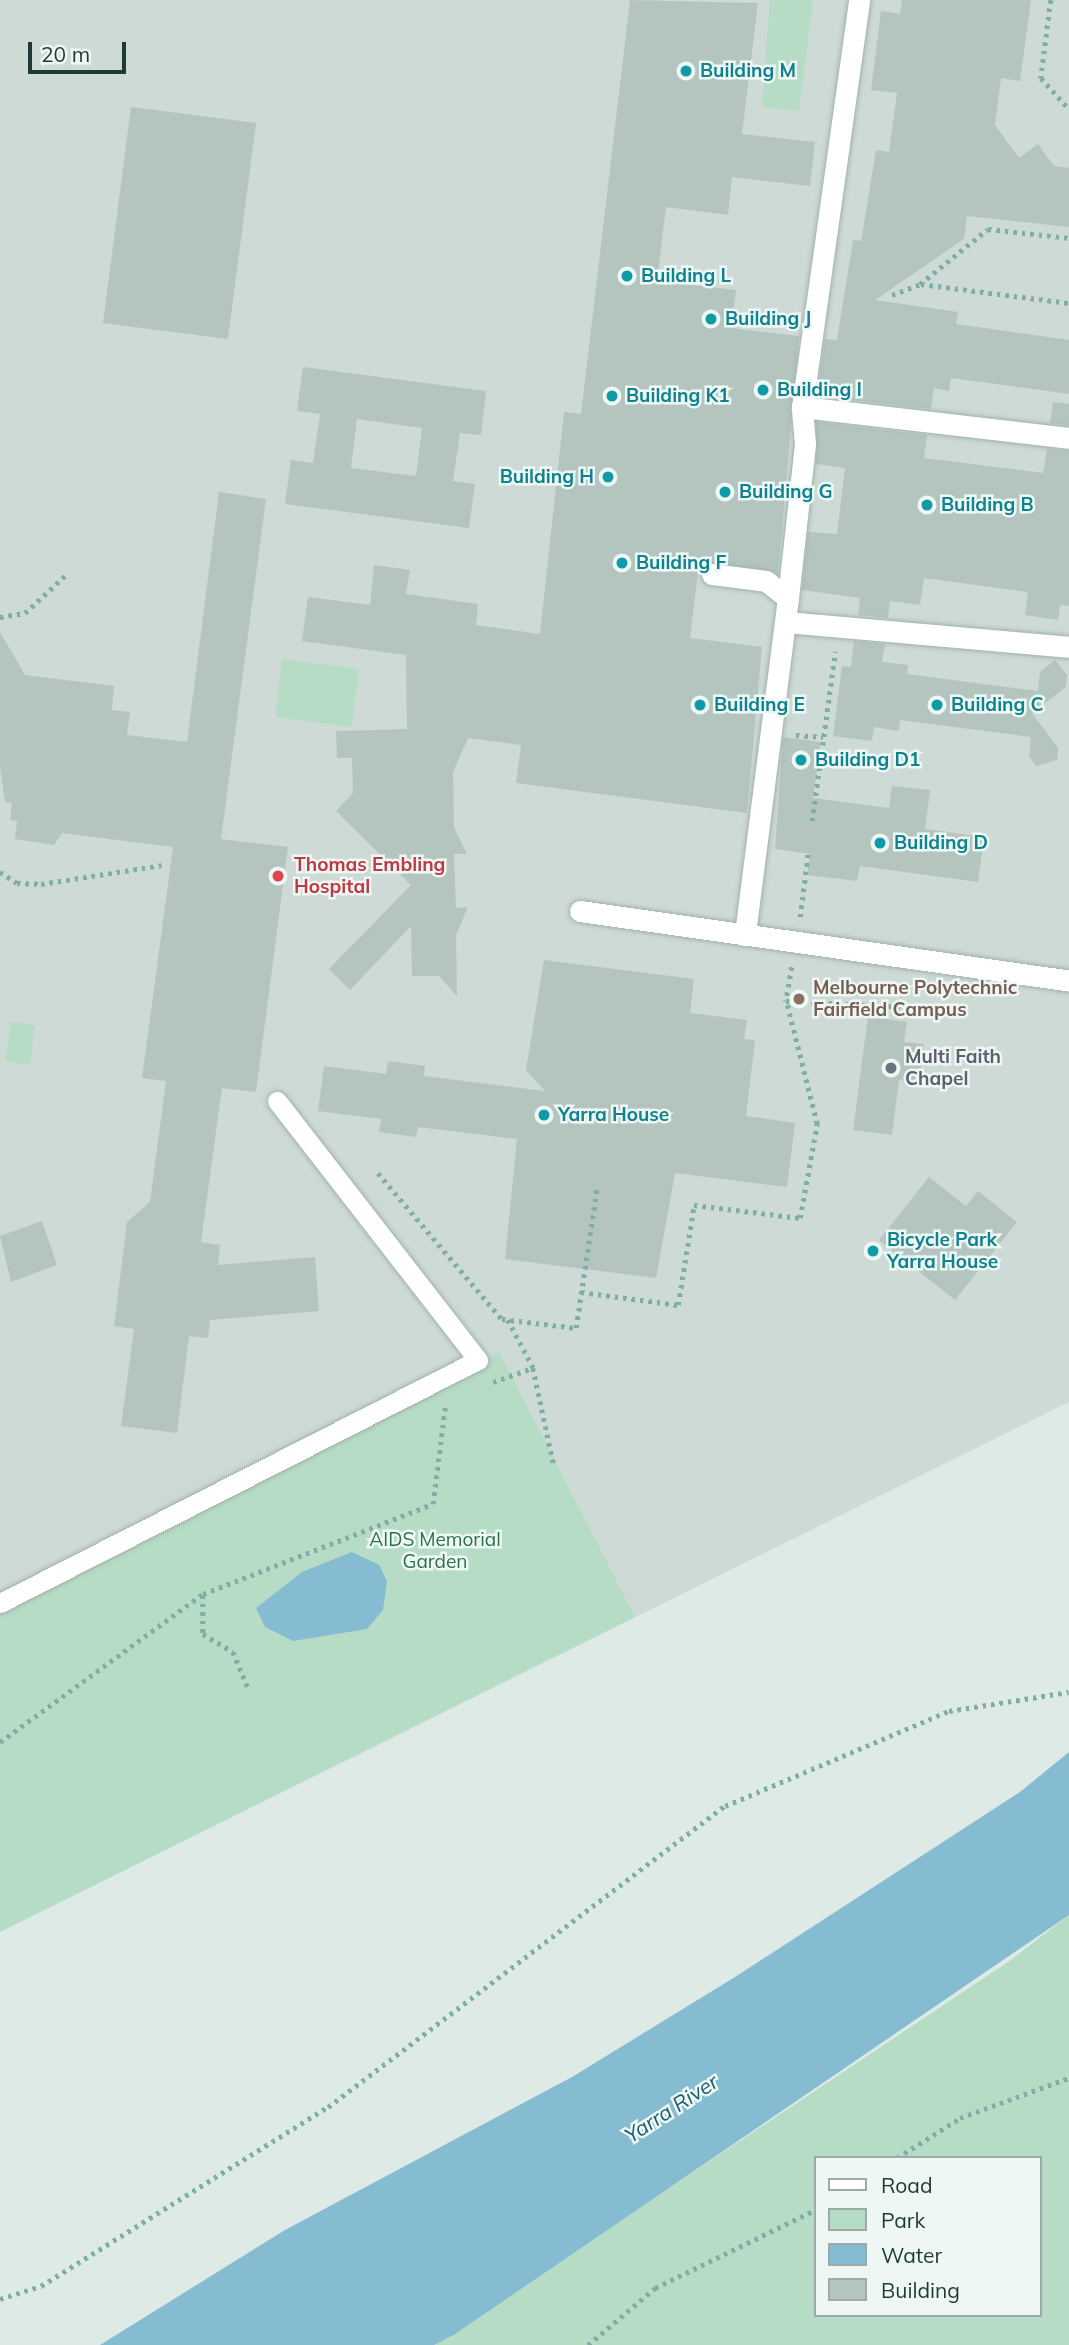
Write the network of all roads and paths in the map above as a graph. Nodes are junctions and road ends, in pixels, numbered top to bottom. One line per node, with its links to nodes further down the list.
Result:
1 (859, 0): 8 (street)
2 (1051, 0): 3 (path)
3 (1069, 109)
4 (1069, 238): 5 (path)
5 (920, 284): 6 (path); 7 (path)
6 (892, 295)
7 (1069, 303)
8 (802, 407): 9 (street); 12 (street)
9 (1069, 438)
10 (68, 573): 13 (path)
11 (712, 574): 12 (street)
12 (788, 598): 14 (street)
13 (0, 617)
14 (785, 622): 15 (street); 22 (street)
15 (838, 627): 16 (street); 17 (path)
16 (1069, 647)
17 (812, 821)
18 (808, 853): 23 (path)
19 (162, 865): 20 (path)
20 (0, 872)
21 (580, 911): 22 (street)
22 (744, 935): 23 (street)
23 (796, 942): 24 (street); 25 (path)
24 (1069, 981)
25 (786, 1001): 26 (path); 30 (path)
26 (908, 1007)
27 (277, 1101): 37 (lane)
28 (378, 1173): 31 (path)
29 (597, 1187): 30 (path)
30 (581, 1292): 31 (path)
31 (507, 1319): 32 (path)
32 (533, 1368): 33 (path); 35 (path)
33 (483, 1385)
34 (446, 1398): 36 (path)
35 (554, 1466)
36 (203, 1594): 38 (path); 40 (path)
37 (0, 1603)
38 (248, 1688)
39 (1069, 1692): 44 (path)
40 (0, 1742)
41 (1069, 2078): 42 (path)
42 (900, 2156)
43 (814, 2210): 45 (path)
44 (0, 2299)
45 (587, 2345)

